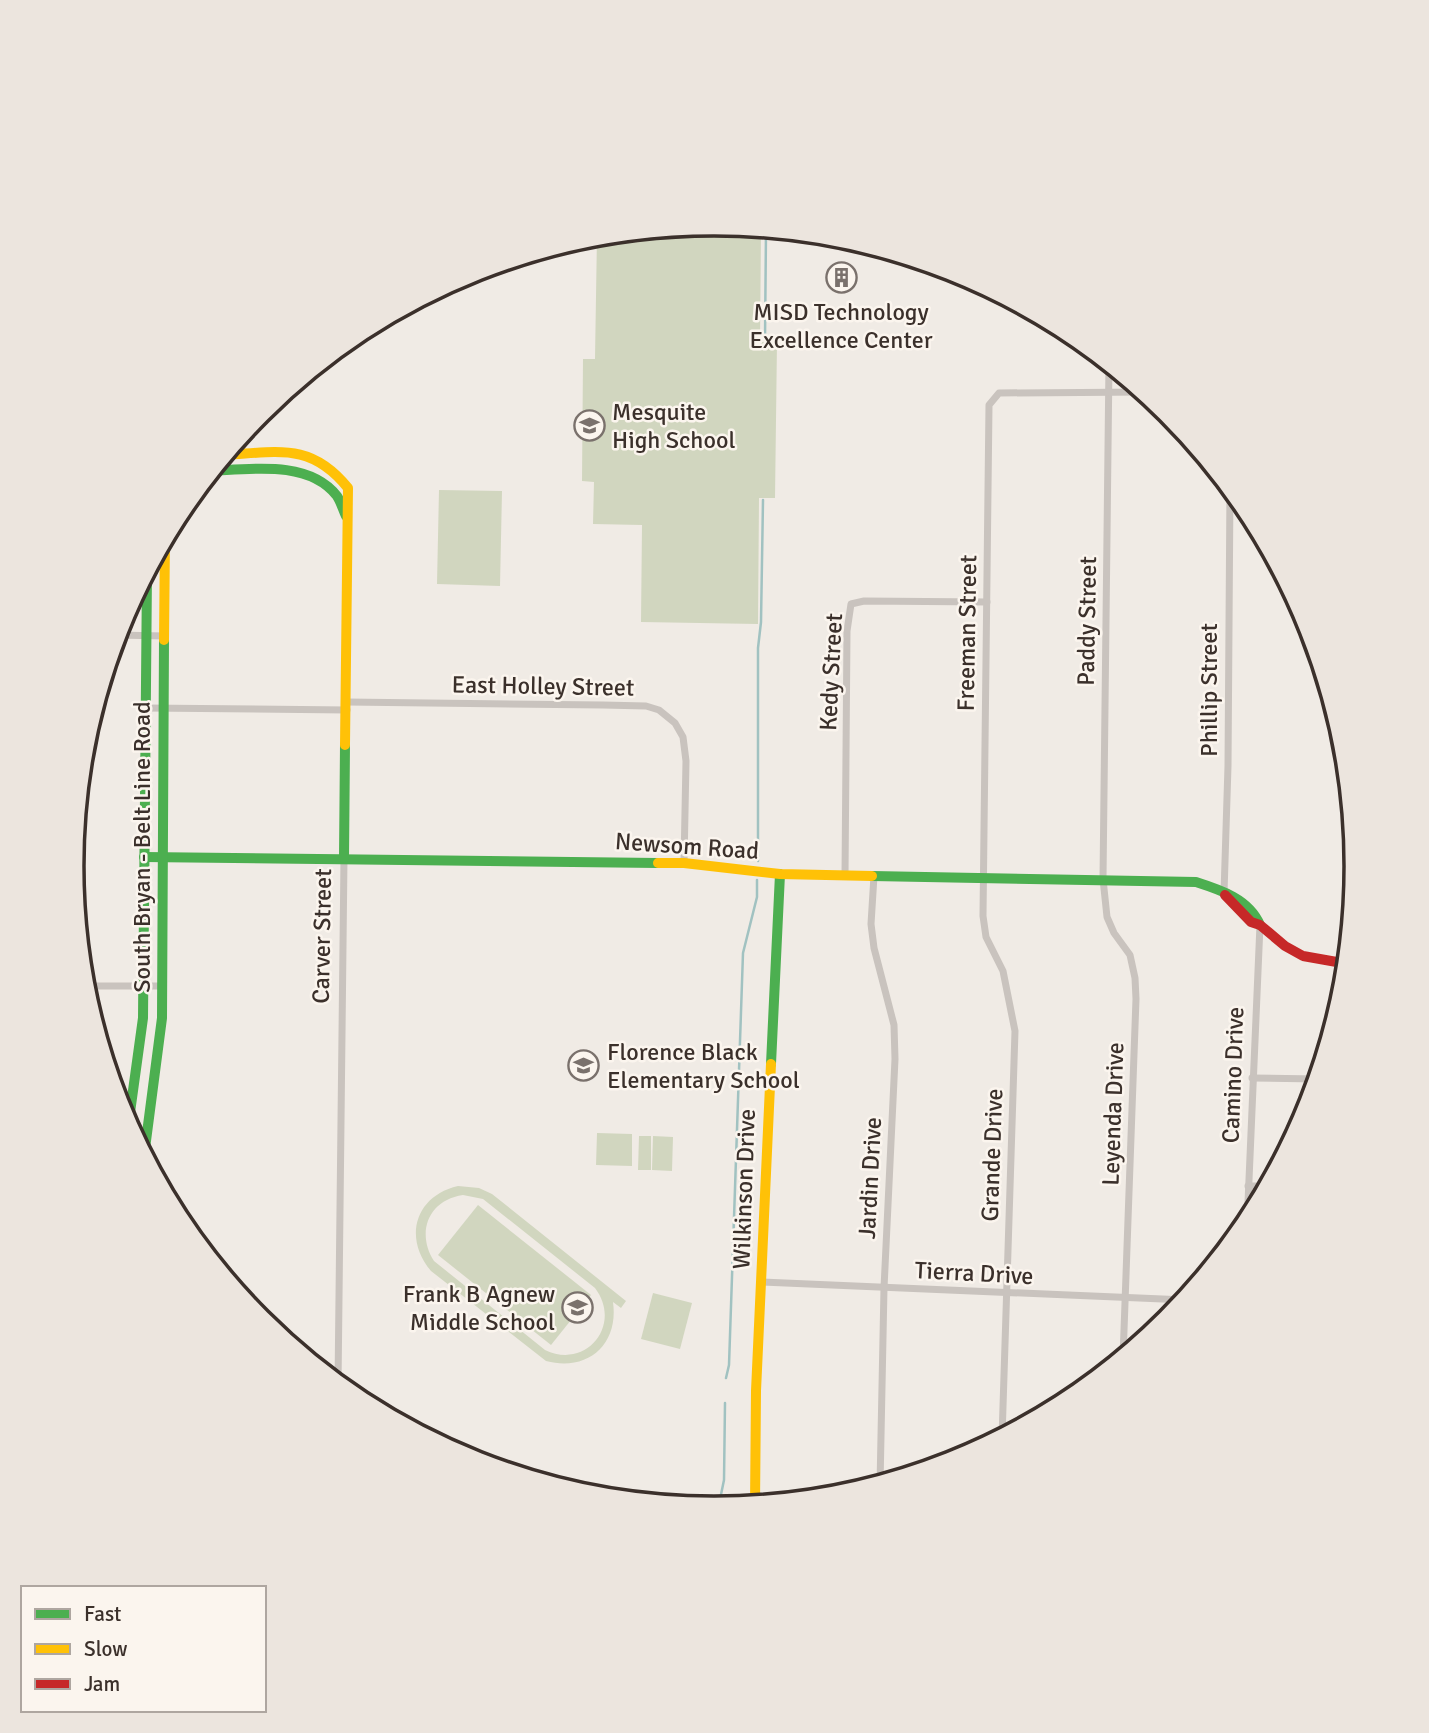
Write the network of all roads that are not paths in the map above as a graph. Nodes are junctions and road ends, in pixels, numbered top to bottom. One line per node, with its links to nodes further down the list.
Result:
1 (1109, 375): 2 (street, Paddy Street)
2 (1109, 392): 3 (street); 10 (street, Freeman Street); 27 (street, Paddy Street)
3 (1130, 392)
4 (237, 455): 7 (street, Carver Street)
5 (224, 471): 7 (street)
6 (1230, 503): 28 (street, Phillip Street)
7 (348, 519): 14 (street, Carver Street)
8 (164, 559): 13 (street, South Bryan - Belt Line Road)
9 (147, 593): 12 (street, South Bryan - Belt Line Road)
10 (987, 602): 24 (street, Kedy Street); 26 (street, Freeman Street)
11 (128, 635): 12 (street)
12 (146, 635): 13 (street); 15 (street, South Bryan - Belt Line Road)
13 (164, 636): 16 (street, South Bryan - Belt Line Road)
14 (347, 706): 16 (street, East Holley Street); 21 (street, Carver Street); 22 (street, East Holley Street)
15 (145, 708): 16 (street, East Holley Street); 17 (street, South Bryan - Belt Line Road)
16 (164, 708): 18 (street, South Bryan - Belt Line Road)
17 (145, 773): 18 (street); 19 (street, South Bryan - Belt Line Road)
18 (163, 773): 20 (street, South Bryan - Belt Line Road)
19 (144, 856): 20 (street, Newsom Road); 32 (street, South Bryan - Belt Line Road)
20 (163, 857): 21 (street, Newsom Road); 33 (street, South Bryan - Belt Line Road)
21 (344, 858): 22 (street, Newsom Road); 47 (street, Carver Street)
22 (684, 863): 23 (street, Newsom Road)
23 (780, 874): 24 (street, Newsom Road); 41 (street, Wilkinson Drive)
24 (845, 876): 25 (street, Newsom Road)
25 (874, 876): 26 (street, Newsom Road); 42 (street, Jardin Drive)
26 (984, 878): 27 (street, Newsom Road); 43 (street, Grande Drive)
27 (1103, 879): 28 (street, Newsom Road); 44 (street, Leyenda Drive)
28 (1224, 894): 29 (street, Newsom Road)
29 (1260, 925): 30 (street, Newsom Road); 34 (street, Camino Drive)
30 (1338, 962)
31 (95, 986): 32 (street)
32 (143, 986): 33 (street); 36 (street, South Bryan - Belt Line Road)
33 (163, 986): 37 (street, South Bryan - Belt Line Road)
34 (1252, 1077): 35 (street); 38 (street, Camino Drive)
35 (1308, 1079)
36 (131, 1106)
37 (146, 1139)
38 (1248, 1186): 39 (street); 40 (street, Camino Drive)
39 (1258, 1186)
40 (1248, 1203)
41 (761, 1282): 42 (street, Tierra Drive); 50 (street, Wilkinson Drive)
42 (884, 1288): 43 (street, Tierra Drive); 49 (street, Jardin Drive)
43 (1006, 1293): 44 (street, Tierra Drive); 48 (street, Grande Drive)
44 (1125, 1298): 45 (street, Tierra Drive); 46 (street, Leyenda Drive)
45 (1172, 1300)
46 (1124, 1346)
47 (338, 1372)
48 (1002, 1427)
49 (880, 1475)
50 (755, 1496)

